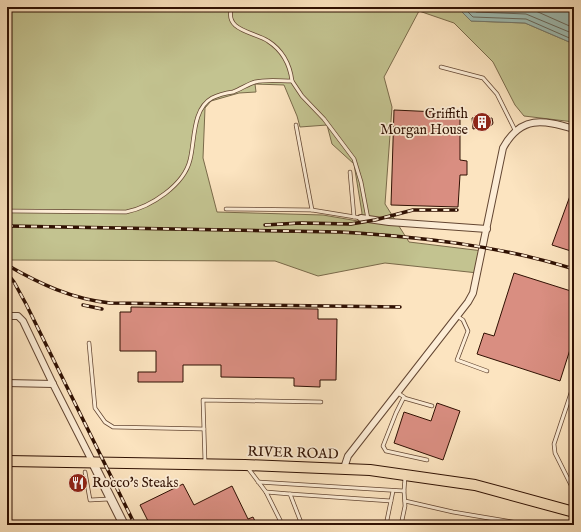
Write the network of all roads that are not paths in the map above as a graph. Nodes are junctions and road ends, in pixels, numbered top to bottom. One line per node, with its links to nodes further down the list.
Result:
1 (232, 7): 3 (lane)
2 (441, 67): 6 (lane)
3 (292, 81): 10 (lane); 13 (lane)
4 (296, 125): 9 (lane)
5 (574, 129): 6 (street)
6 (515, 130): 14 (street)
7 (350, 172): 11 (lane)
8 (226, 209): 9 (lane)
9 (312, 210): 11 (lane)
10 (7, 211)
11 (354, 217): 12 (lane)
12 (361, 218): 13 (street)
13 (368, 219): 14 (street)
14 (487, 229): 16 (street)
15 (7, 316): 20 (street)
16 (457, 316): 18 (lane); 22 (street)
17 (89, 343): 26 (lane)
18 (487, 371)
19 (7, 383): 20 (street)
20 (52, 384): 29 (street)
21 (574, 384): 38 (lane)
22 (396, 392): 23 (lane); 32 (street)
23 (404, 398): 25 (lane); 27 (lane)
24 (321, 402): 26 (lane)
25 (432, 406)
26 (204, 429): 30 (lane)
27 (427, 460)
28 (7, 461): 29 (main road, RIVER ROAD)
29 (93, 463): 30 (main road, RIVER ROAD); 41 (street)
30 (205, 464): 31 (main road, RIVER ROAD)
31 (246, 465): 32 (main road, RIVER ROAD); 35 (lane)
32 (344, 468): 34 (main road, RIVER ROAD)
33 (85, 472): 41 (lane)
34 (406, 475): 37 (lane); 44 (main road, RIVER ROAD)
35 (258, 482): 36 (lane); 39 (lane)
36 (393, 491): 37 (lane); 42 (lane)
37 (404, 491): 43 (lane)
38 (574, 491)
39 (266, 492): 40 (lane); 45 (lane)
40 (290, 494): 42 (lane); 47 (lane)
41 (111, 499): 46 (street)
42 (391, 501): 48 (lane)
43 (405, 501): 49 (lane); 50 (lane)
44 (574, 512)
45 (282, 524)
46 (124, 525)
47 (302, 525)
48 (386, 525)
49 (401, 525)
50 (530, 525)

